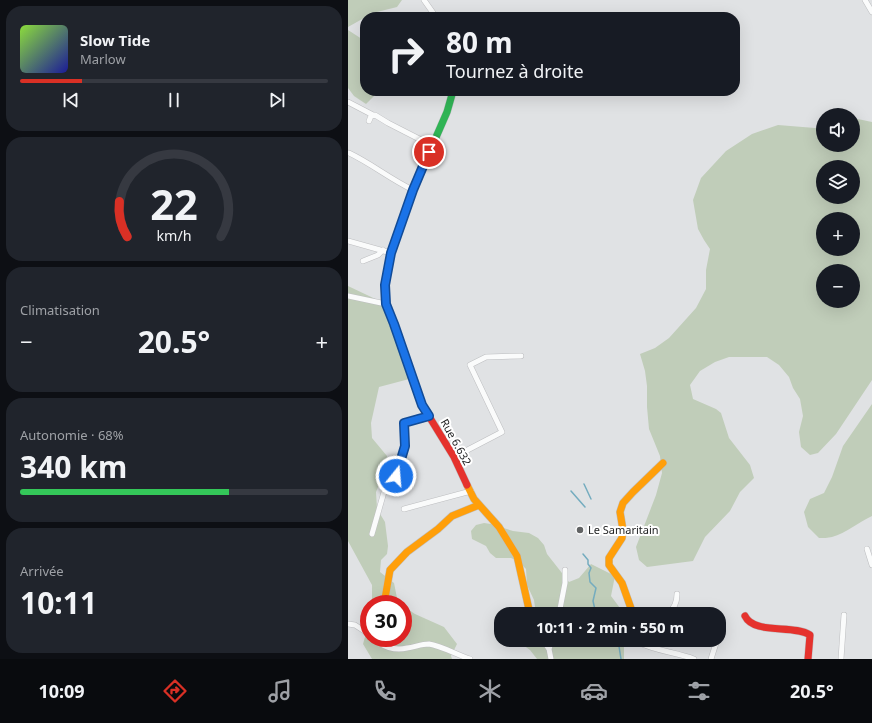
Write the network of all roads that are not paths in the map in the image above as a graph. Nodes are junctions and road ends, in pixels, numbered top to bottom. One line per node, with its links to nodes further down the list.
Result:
1 (424, 0): 3 (street)
2 (865, 0): 4 (street)
3 (432, 12)
4 (872, 12)
5 (452, 96): 9 (street, Rue 6.632)
6 (348, 102): 7 (street)
7 (373, 115): 8 (street); 9 (street)
8 (369, 121)
9 (431, 145): 11 (street, Rue 6.632)
10 (349, 153): 11 (street)
11 (413, 190): 14 (street, Rue 6.632)
12 (348, 241): 13 (street)
13 (383, 250): 14 (street); 15 (street)
14 (391, 253): 17 (street, Rue 6.632)
15 (363, 261)
16 (348, 296): 17 (street)
17 (386, 304): 19 (street, Rue 6.632)
18 (522, 356): 20 (street)
19 (429, 416): 20 (street, Rue 6.632); 25 (street)
20 (454, 457): 22 (street, Rue 6.632)
21 (664, 463): 33 (street)
22 (471, 491): 23 (street, Rue 6.632); 24 (street)
23 (479, 505): 30 (street); 31 (street, Rue 6.632)
24 (404, 509)
25 (372, 534)
26 (867, 549): 27 (street)
27 (872, 565)
28 (566, 570): 32 (street)
29 (677, 594): 34 (street)
30 (386, 595)
31 (528, 607)
32 (560, 607)
33 (631, 607)
34 (674, 607)
35 (844, 615): 50 (street)
36 (745, 616): 49 (street)
37 (348, 624): 38 (street)
38 (360, 628)
39 (412, 646): 45 (street)
40 (388, 647): 41 (street)
41 (410, 647)
42 (651, 647): 47 (street)
43 (715, 647): 48 (street)
44 (549, 649): 46 (street)
45 (470, 659)
46 (551, 659)
47 (694, 659)
48 (711, 659)
49 (808, 659)
50 (841, 659)

